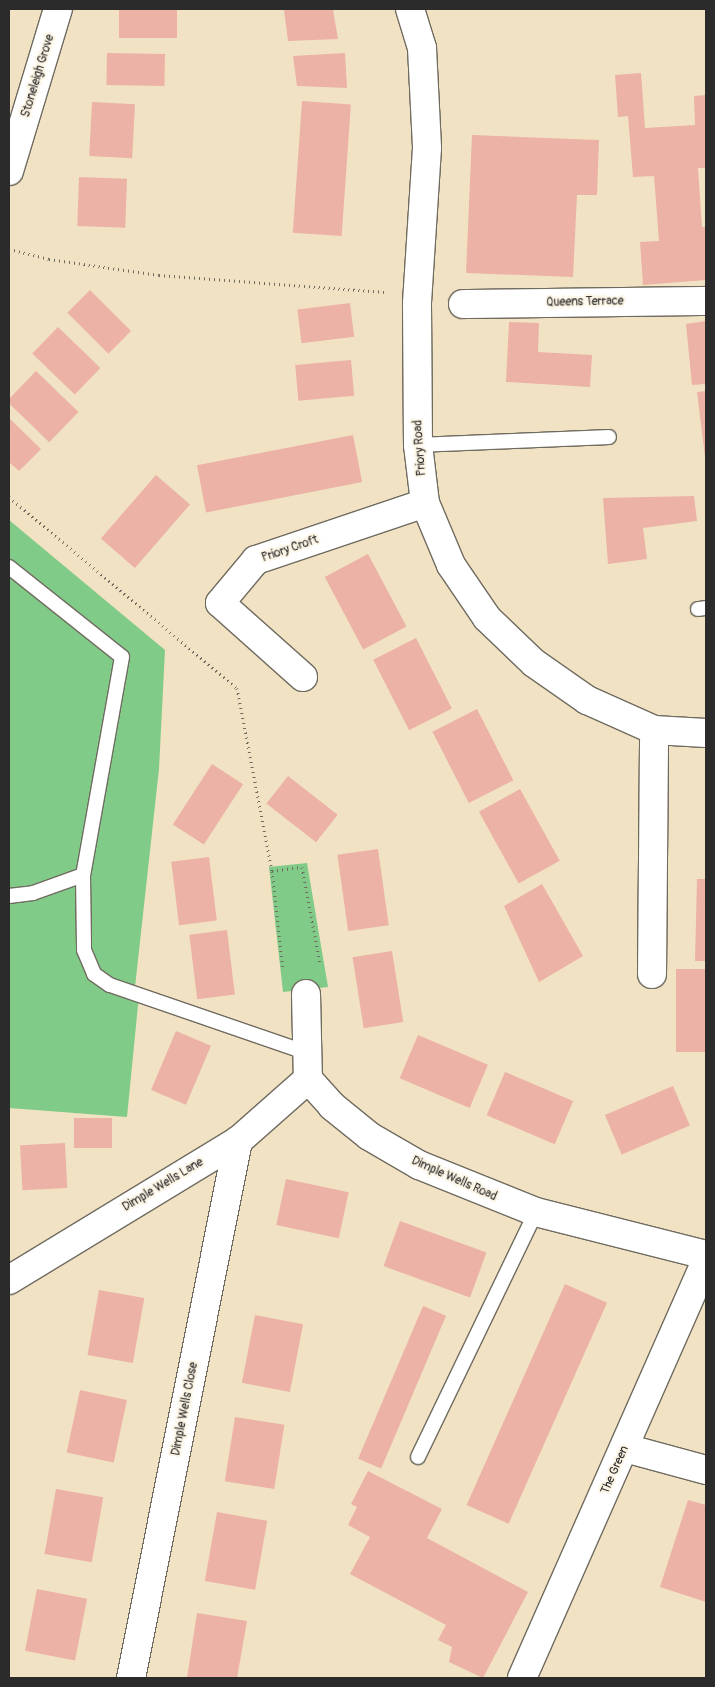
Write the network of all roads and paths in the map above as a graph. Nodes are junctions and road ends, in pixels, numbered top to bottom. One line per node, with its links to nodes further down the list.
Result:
1 (58, 9): 3 (street, Stoneleigh Grove)
2 (410, 9): 5 (street, Priory Road)
3 (9, 171)
4 (9, 249): 5 (path)
5 (418, 295): 9 (street, Priory Road)
6 (706, 301): 7 (street, Queens Terrace)
7 (463, 304)
8 (608, 437): 9 (lane)
9 (418, 445): 11 (street, Priory Road)
10 (9, 497): 16 (path)
11 (425, 503): 13 (street, Priory Croft); 14 (street, Priory Road)
12 (9, 567): 17 (lane)
13 (303, 677)
14 (654, 730): 15 (street, Priory Road); 19 (street)
15 (706, 733)
16 (272, 872): 20 (path); 20 (path)
17 (83, 874): 18 (lane); 21 (lane)
18 (9, 896)
19 (652, 974)
20 (306, 994): 21 (street)
21 (308, 1066): 22 (street, Dimple Wells Lane); 23 (street, Dimple Wells Road)
22 (238, 1140): 26 (street, Dimple Wells Lane); 30 (street, Dimple Wells Close)
23 (536, 1212): 24 (street, Dimple Wells Road); 28 (lane)
24 (706, 1255)
25 (706, 1261): 27 (street, The Green)
26 (9, 1280)
27 (625, 1448): 29 (street); 31 (street, The Green)
28 (418, 1457)
29 (706, 1470)
30 (132, 1678)
31 (522, 1678)

